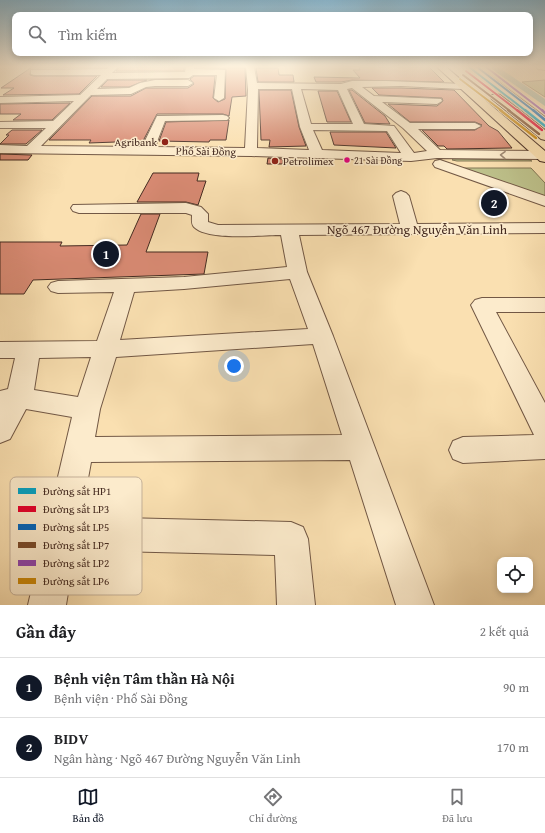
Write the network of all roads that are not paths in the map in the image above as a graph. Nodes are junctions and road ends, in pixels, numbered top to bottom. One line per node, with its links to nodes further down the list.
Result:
1 (81, 95): 10 (street)
2 (85, 95): 23 (street)
3 (253, 95): 30 (street)
4 (299, 95): 11 (street)
5 (347, 95): 15 (street)
6 (363, 95): 12 (street)
7 (473, 95): 38 (highway)
8 (493, 95): 29 (highway)
9 (510, 95): 21 (street)
10 (0, 100)
11 (300, 100): 13 (street); 24 (street)
12 (372, 100): 15 (street); 16 (street); 17 (street)
13 (314, 101)
14 (335, 101): 15 (street)
15 (348, 101): 27 (street)
16 (437, 101)
17 (390, 112): 18 (street); 25 (street)
18 (404, 112)
19 (0, 115): 22 (street)
20 (223, 118): 33 (street)
21 (545, 122)
22 (0, 124): 23 (street)
23 (56, 124): 32 (street)
24 (306, 126): 27 (street); 36 (street)
25 (408, 126): 26 (street); 28 (street); 39 (street)
26 (475, 126)
27 (360, 128): 28 (street)
28 (390, 128): 37 (street)
29 (545, 136)
30 (252, 138): 34 (street); 35 (street)
31 (0, 149): 32 (street, Phố Sài Đồng)
32 (31, 149): 33 (street, Phố Sài Đồng)
33 (147, 150): 34 (street, Phố Sài Đồng)
34 (218, 151): 35 (street, Phố Sài Đồng)
35 (251, 152): 36 (street, Phố Sài Đồng)
36 (317, 154): 37 (street, Phố Sài Đồng)
37 (411, 157): 39 (street, Phố Sài Đồng)
38 (544, 158): 39 (street, Phố Sài Đồng)
39 (439, 159): 41 (street)
40 (402, 196): 43 (street)
41 (545, 201)
42 (79, 208): 45 (street, Ngõ 467 Đường Nguyễn Văn Linh)
43 (410, 228): 44 (street, Ngõ 467 Đường Nguyễn Văn Linh); 45 (street, Ngõ 467 Đường Nguyễn Văn Linh)
44 (545, 228)
45 (289, 230): 46 (street)
46 (297, 272): 47 (street); 50 (street)
47 (126, 286): 48 (street); 51 (street)
48 (58, 287)
49 (545, 305): 56 (street)
50 (322, 336): 51 (street); 58 (street)
51 (106, 349): 53 (street); 55 (street)
52 (0, 350): 53 (street)
53 (29, 350): 54 (street)
54 (9, 399): 55 (street); 57 (street)
55 (87, 409): 60 (street)
56 (545, 430)
57 (0, 431)
58 (359, 447): 60 (street); 67 (street)
59 (545, 447): 61 (street)
60 (80, 450): 62 (street)
61 (463, 450)
62 (74, 477)
63 (142, 535): 66 (street)
64 (49, 595): 65 (street)
65 (47, 605)
66 (296, 605)
67 (415, 605)

